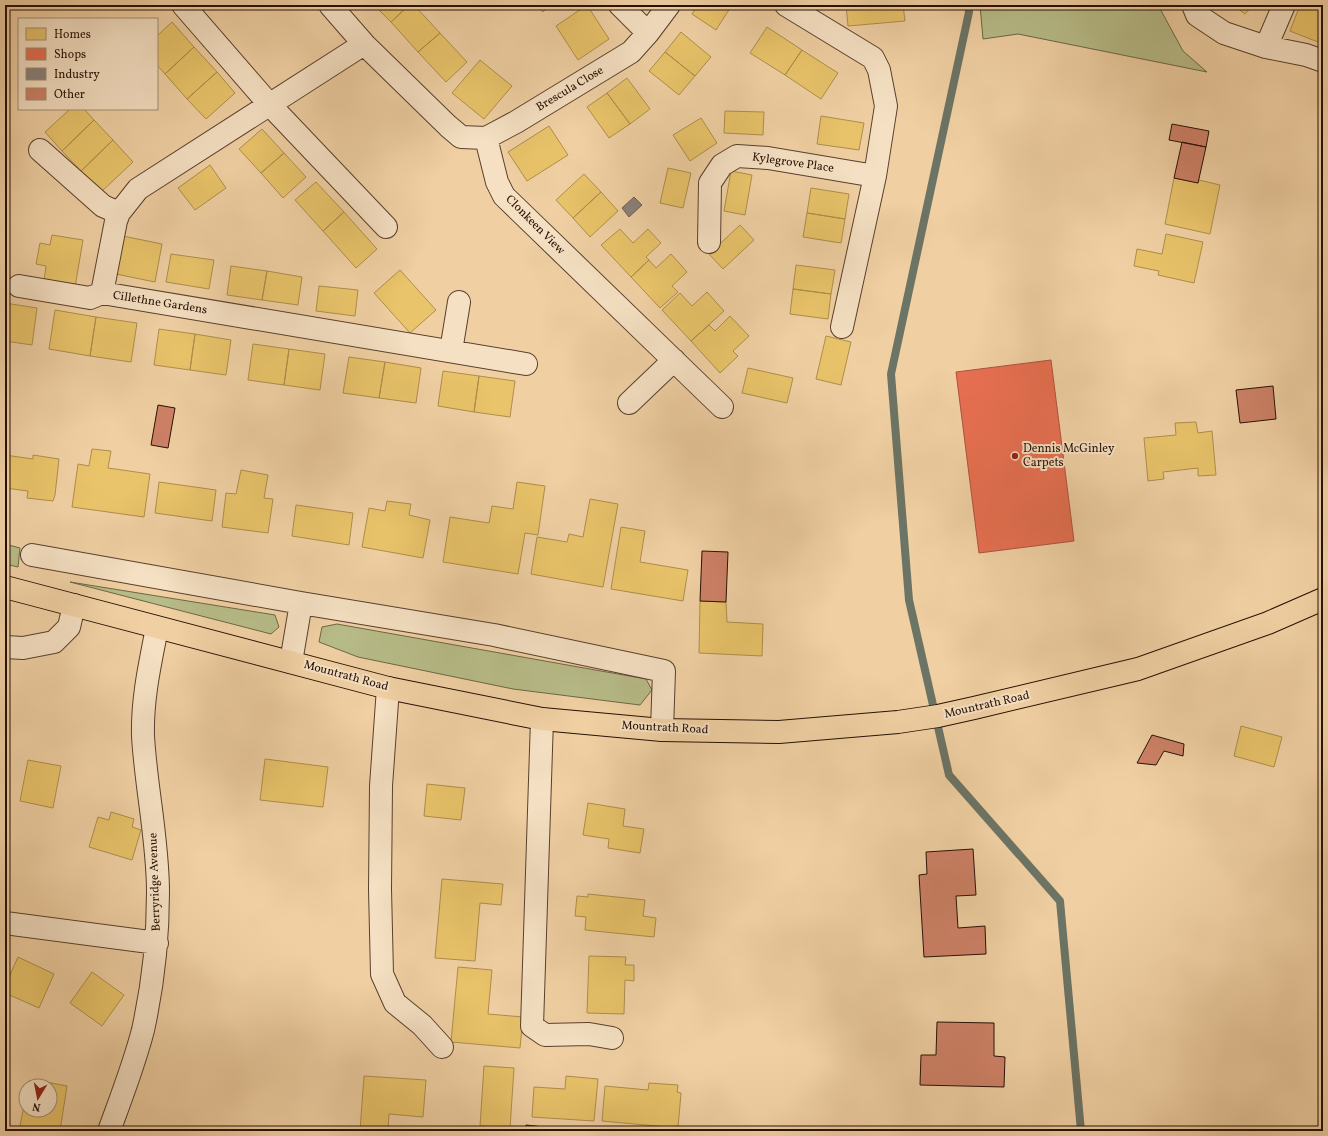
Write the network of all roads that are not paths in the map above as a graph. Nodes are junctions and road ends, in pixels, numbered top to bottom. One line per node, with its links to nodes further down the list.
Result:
1 (183, 5): 12 (street)
2 (330, 5): 9 (street)
3 (620, 5): 8 (street)
4 (669, 5): 8 (street, Brescula Close)
5 (786, 5): 15 (street)
6 (1193, 5): 10 (street)
7 (1284, 5): 10 (street)
8 (648, 33): 13 (street, Brescula Close)
9 (364, 44): 12 (street, Cillethne Gardens); 13 (street)
10 (1266, 46): 11 (street)
11 (1323, 61)
12 (269, 104): 16 (street, Cillethne Gardens); 17 (street)
13 (486, 138): 24 (street, Clonkeen View)
14 (40, 150): 16 (street)
15 (875, 176): 18 (street, Kylegrove Place); 22 (street)
16 (119, 213): 20 (street, Cillethne Gardens)
17 (386, 227)
18 (709, 242)
19 (19, 286): 20 (street)
20 (102, 293): 23 (street, Cillethne Gardens)
21 (459, 302): 23 (street)
22 (842, 327)
23 (451, 351): 25 (street, Cillethne Gardens)
24 (674, 360): 26 (street); 27 (street, Clonkeen View)
25 (526, 364)
26 (629, 403)
27 (722, 407)
28 (32, 554): 31 (street)
29 (5, 587): 32 (main road, Mountrath Road)
30 (1323, 599): 38 (main road, Mountrath Road)
31 (301, 603): 35 (street); 38 (street)
32 (74, 605): 33 (main road, Mountrath Road); 34 (street)
33 (157, 628): 35 (main road, Mountrath Road); 40 (street, Berryridge Avenue)
34 (5, 647)
35 (290, 662): 36 (main road, Mountrath Road)
36 (388, 688): 37 (main road, Mountrath Road); 42 (street)
37 (542, 719): 38 (main road, Mountrath Road); 41 (street)
38 (662, 730)
39 (5, 923): 40 (street)
40 (157, 942): 43 (street, Berryridge Avenue)
41 (612, 1038)
42 (442, 1047)
43 (109, 1131)

